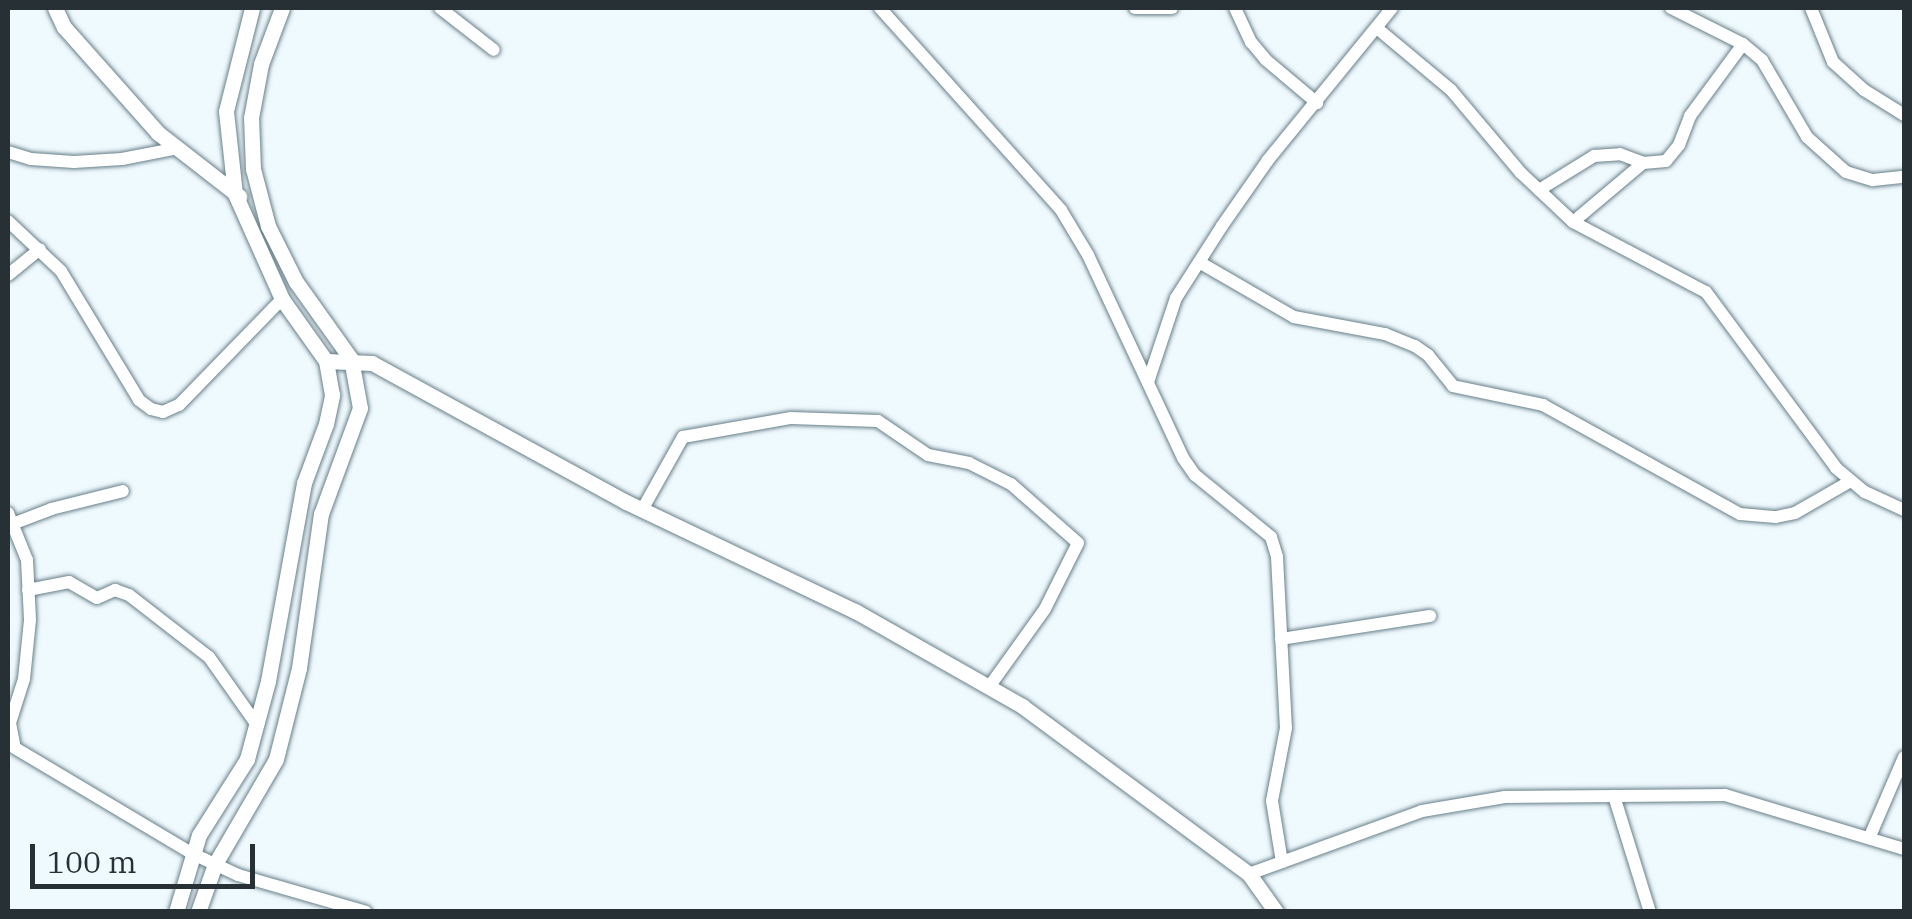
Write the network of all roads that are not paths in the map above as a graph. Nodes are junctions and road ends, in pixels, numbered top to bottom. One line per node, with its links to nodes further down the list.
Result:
1 (55, 8): 17 (street)
2 (252, 8): 22 (street)
3 (282, 8): 23 (street)
4 (440, 8): 14 (street)
5 (880, 8): 32 (street)
6 (1135, 8): 7 (street)
7 (1172, 8)
8 (1235, 8): 15 (street)
9 (1392, 8): 12 (street)
10 (1672, 8): 13 (street)
11 (1811, 8): 16 (street)
12 (1378, 29): 15 (street); 21 (street)
13 (1743, 44): 19 (street); 20 (street)
14 (494, 50)
15 (1317, 102): 27 (street)
16 (1904, 115)
17 (174, 149): 18 (street); 22 (street)
18 (8, 152)
19 (1644, 163): 21 (street); 25 (street)
20 (1904, 177)
21 (1540, 190): 25 (street)
22 (235, 194): 23 (street); 29 (street)
23 (263, 207): 30 (street)
24 (8, 221): 26 (street)
25 (1574, 222): 33 (street)
26 (40, 249): 28 (street); 29 (street)
27 (1199, 262): 32 (street); 33 (street)
28 (8, 275)
29 (282, 299): 31 (street)
30 (351, 359): 31 (street); 35 (street); 49 (street)
31 (326, 360): 42 (street)
32 (1148, 382): 40 (street)
33 (1849, 482): 36 (street)
34 (122, 491): 37 (street)
35 (642, 510): 41 (street); 41 (street)
36 (1904, 510)
37 (11, 518): 38 (street)
38 (28, 590): 42 (street); 47 (street)
39 (1430, 616): 40 (street)
40 (1280, 639): 48 (street)
41 (990, 688): 50 (street)
42 (257, 726): 47 (street)
43 (1904, 758): 45 (street)
44 (1614, 796): 45 (street); 48 (street); 55 (street)
45 (1870, 836): 46 (street)
46 (1904, 849)
47 (191, 853): 49 (street); 51 (street)
48 (1282, 862): 50 (street)
49 (215, 864): 52 (street); 53 (street)
50 (1249, 874): 54 (street)
51 (176, 912)
52 (198, 912)
53 (366, 912)
54 (1276, 912)
55 (1650, 912)

